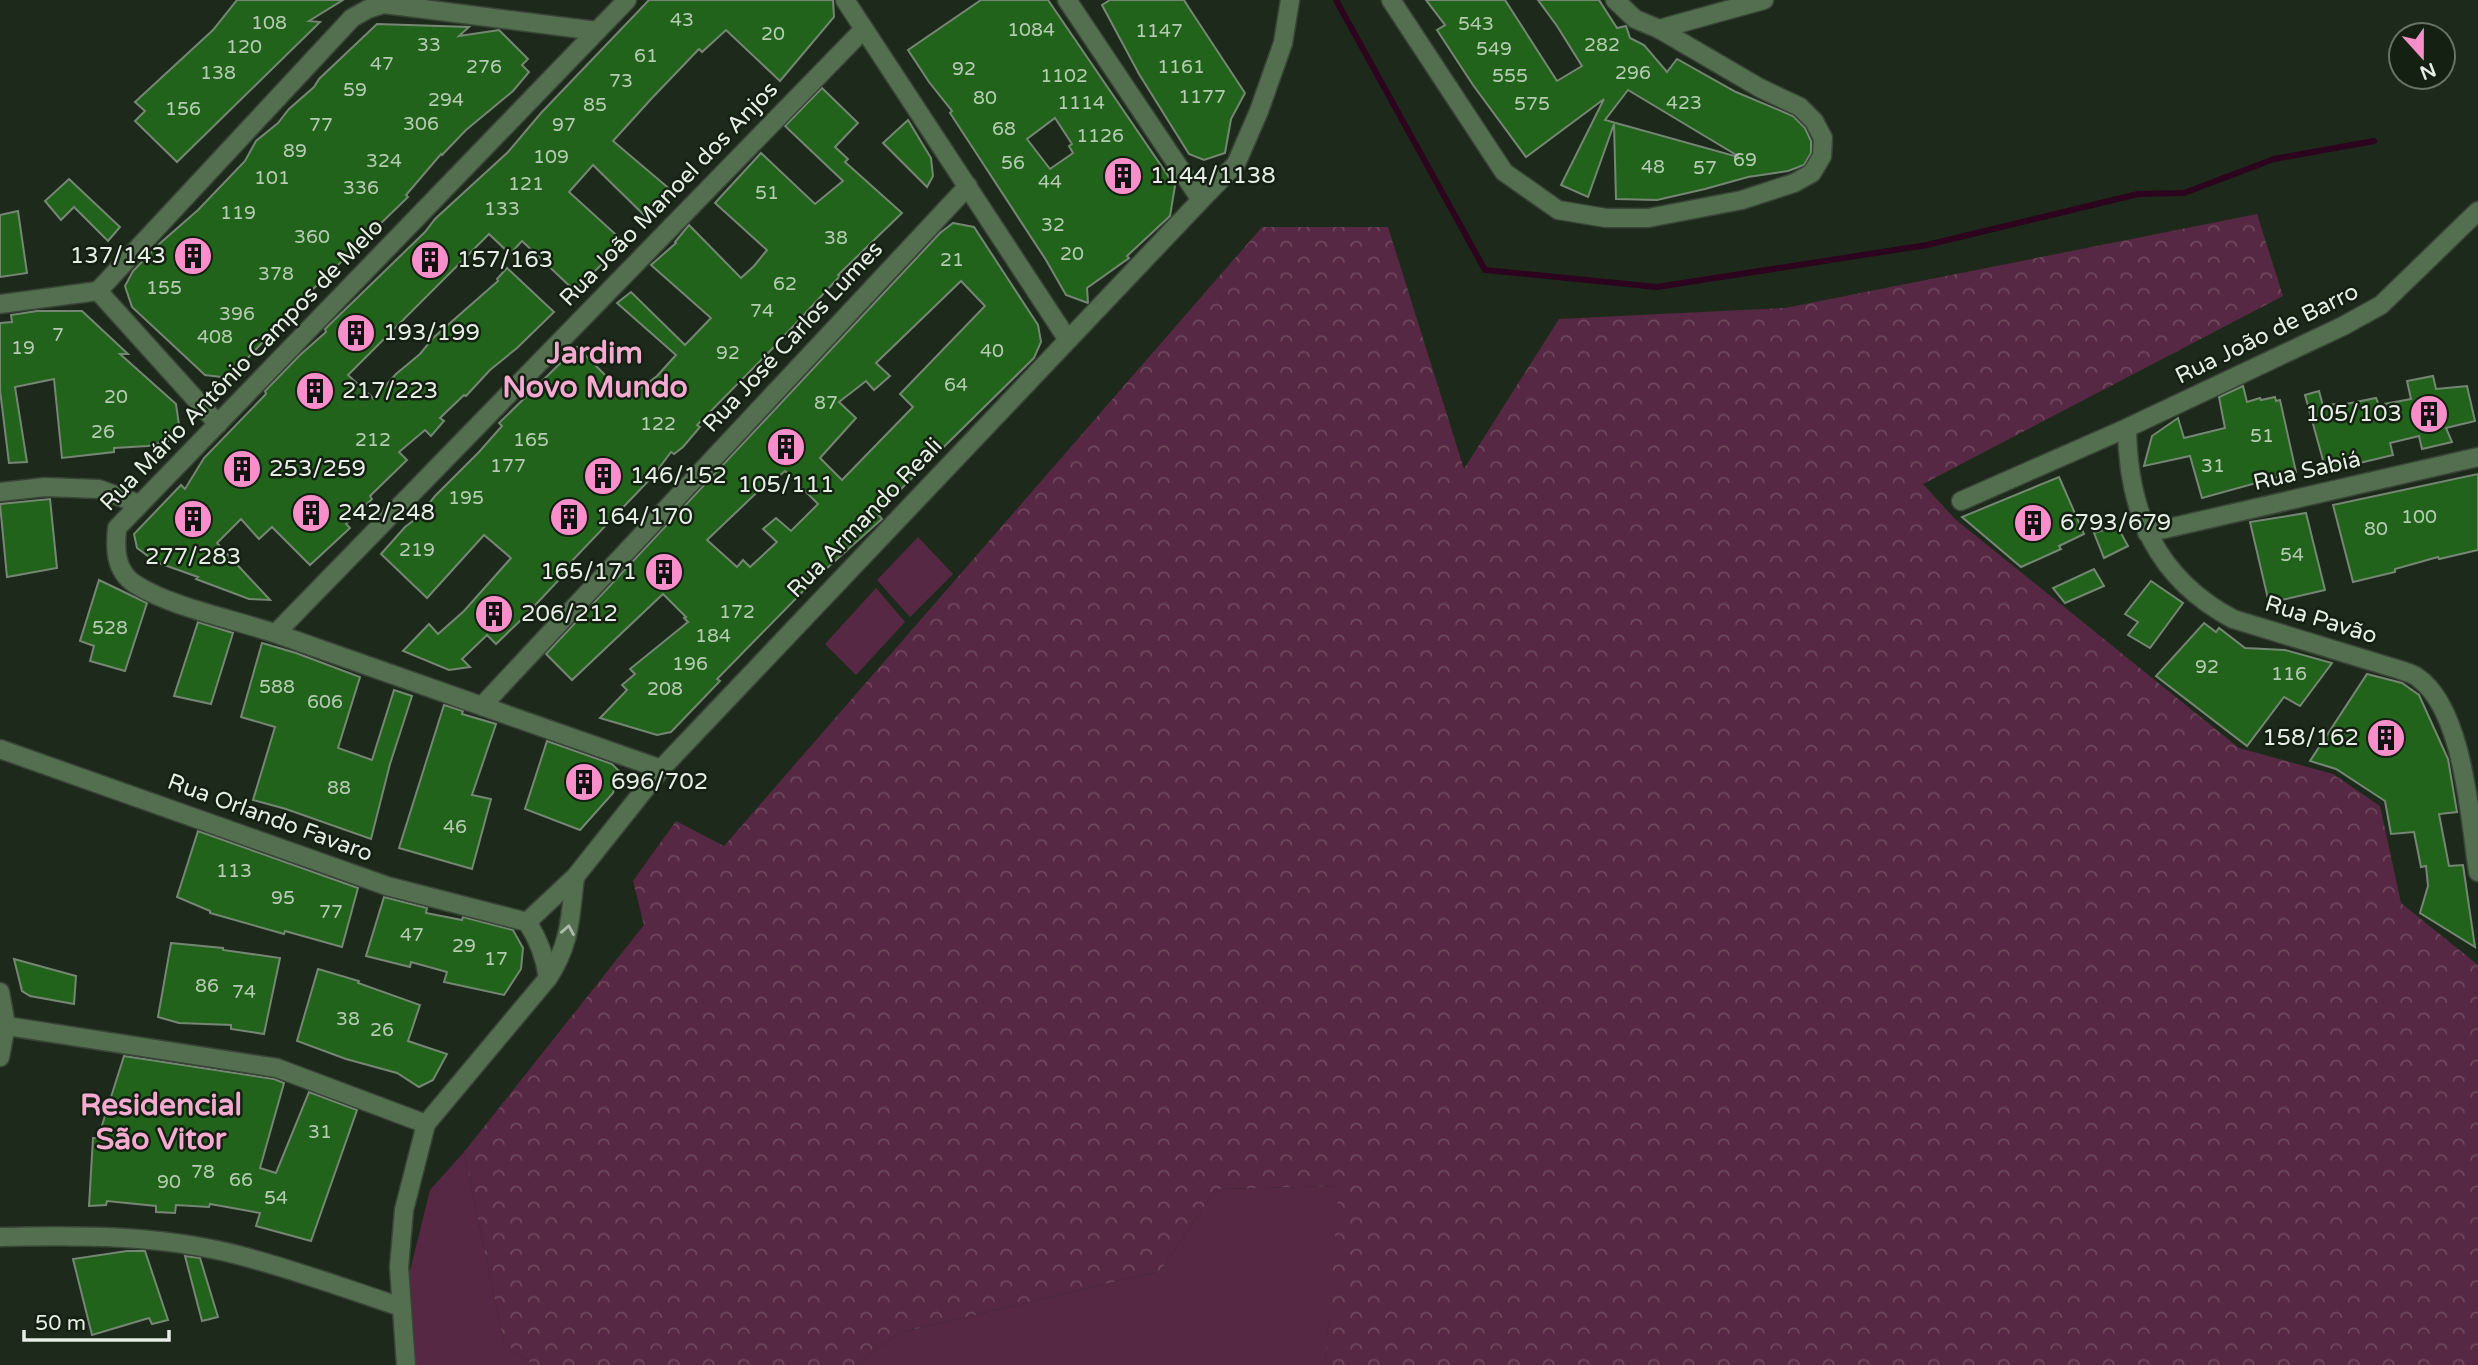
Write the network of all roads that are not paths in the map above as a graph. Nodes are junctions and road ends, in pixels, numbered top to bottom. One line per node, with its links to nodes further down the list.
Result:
1 (627, 0): 10 (street, Rua Mário Antônio Campos de Melo)
2 (845, 0): 8 (street)
3 (1067, 0): 12 (street)
4 (1290, 0): 12 (street, Rua Armando Reali)
5 (1391, 0): 9 (street)
6 (1615, 0): 9 (street)
7 (1764, 0): 9 (street)
8 (864, 29): 11 (street); 24 (street, Rua João Manoel dos Anjos)
9 (1659, 29)
10 (597, 31): 14 (street); 17 (street, Rua Mário Antônio Campos de Melo)
11 (968, 186): 16 (street); 25 (street, Rua José Carlos Lumes)
12 (1201, 200): 16 (street, Rua Armando Reali)
13 (2478, 211): 18 (street, Rua João de Barro)
14 (97, 291): 15 (street); 17 (street)
15 (0, 304)
16 (1069, 340): 27 (street, Rua Armando Reali)
17 (218, 424): 22 (street, Rua Mário Antônio Campos de Melo)
18 (2127, 428): 21 (street, Rua João de Barro); 23 (street, Rua Pavão)
19 (2478, 457): 23 (street, Rua Sabiá)
20 (0, 492): 22 (street)
21 (1961, 501)
22 (139, 504): 24 (street, Rua Mário Antônio Campos de Melo)
23 (2147, 533): 28 (street, Rua Pavão)
24 (276, 633): 25 (street, Rua Mário Antônio Campos de Melo)
25 (482, 706): 27 (street, Rua Mário Antônio Campos de Melo)
26 (0, 749): 30 (street, Rua Orlando Favaro)
27 (661, 769): 29 (street, Rua Armando Reali)
28 (2478, 872)
29 (575, 877): 30 (street, Rua Armando Reali); 31 (street, one-way to 29)
30 (527, 922): 31 (street)
31 (548, 978): 35 (street)
32 (0, 992): 33 (street)
33 (3, 1025): 34 (street); 35 (street)
34 (0, 1057)
35 (426, 1124): 37 (street)
36 (0, 1237): 37 (street)
37 (401, 1307): 38 (street)
38 (406, 1365)

